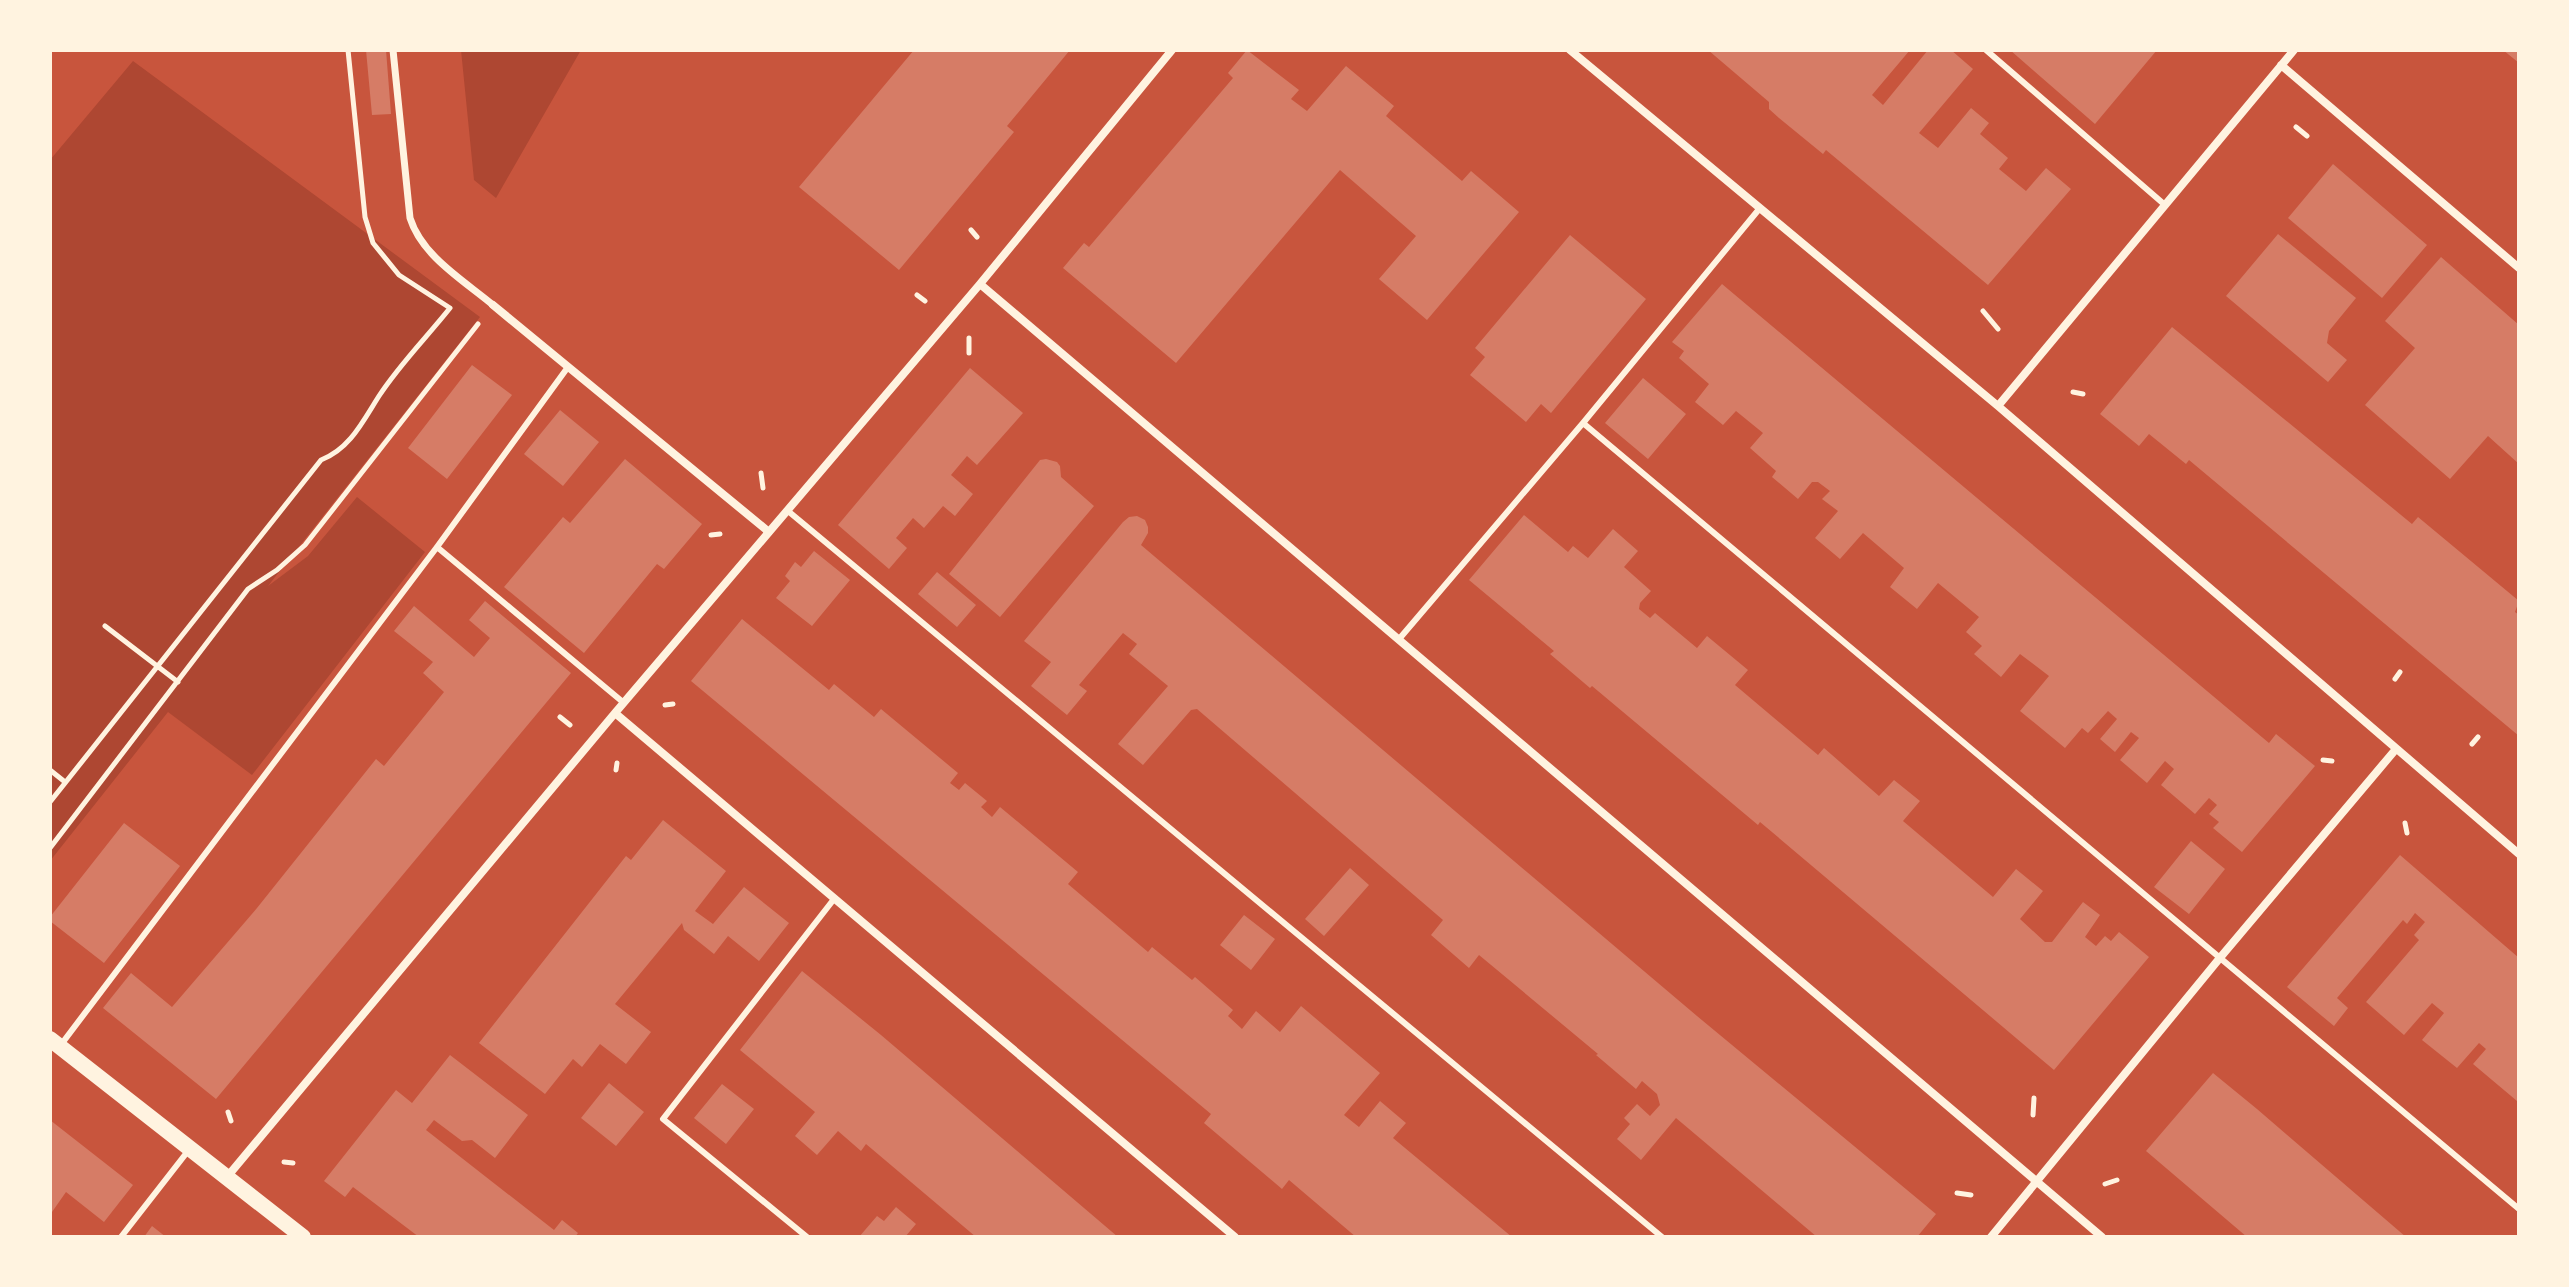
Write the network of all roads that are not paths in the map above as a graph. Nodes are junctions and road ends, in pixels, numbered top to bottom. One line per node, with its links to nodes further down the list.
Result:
1 (393, 50): 11 (street)
2 (1172, 50): 10 (street)
3 (1570, 50): 8 (street)
4 (1986, 50): 7 (lane)
5 (2294, 50): 6 (street)
6 (2281, 65): 7 (street); 9 (street)
7 (2165, 205): 13 (street)
8 (1760, 208): 13 (street); 14 (lane)
9 (2519, 268)
10 (980, 284): 15 (street); 18 (street)
11 (493, 305): 12 (street)
12 (568, 367): 16 (street); 17 (lane)
13 (1998, 406): 21 (street)
14 (1583, 423): 18 (lane); 24 (lane)
15 (788, 511): 16 (street); 34 (lane)
16 (769, 532): 19 (street)
17 (437, 547): 19 (lane); 25 (lane)
18 (1400, 638): 28 (street)
19 (624, 703): 20 (street)
20 (615, 713): 23 (street); 27 (street)
21 (2396, 749): 22 (street); 24 (street)
22 (2519, 854)
23 (834, 899): 32 (lane); 33 (street)
24 (2219, 959): 28 (street); 29 (lane)
25 (55, 1042): 26 (main road)
26 (190, 1147): 27 (main road); 30 (lane)
27 (227, 1177): 31 (main road)
28 (2036, 1182): 35 (street); 36 (street)
29 (2519, 1209)
30 (121, 1237)
31 (303, 1237)
32 (807, 1237)
33 (1235, 1237)
34 (1662, 1237)
35 (1991, 1237)
36 (2102, 1237)

